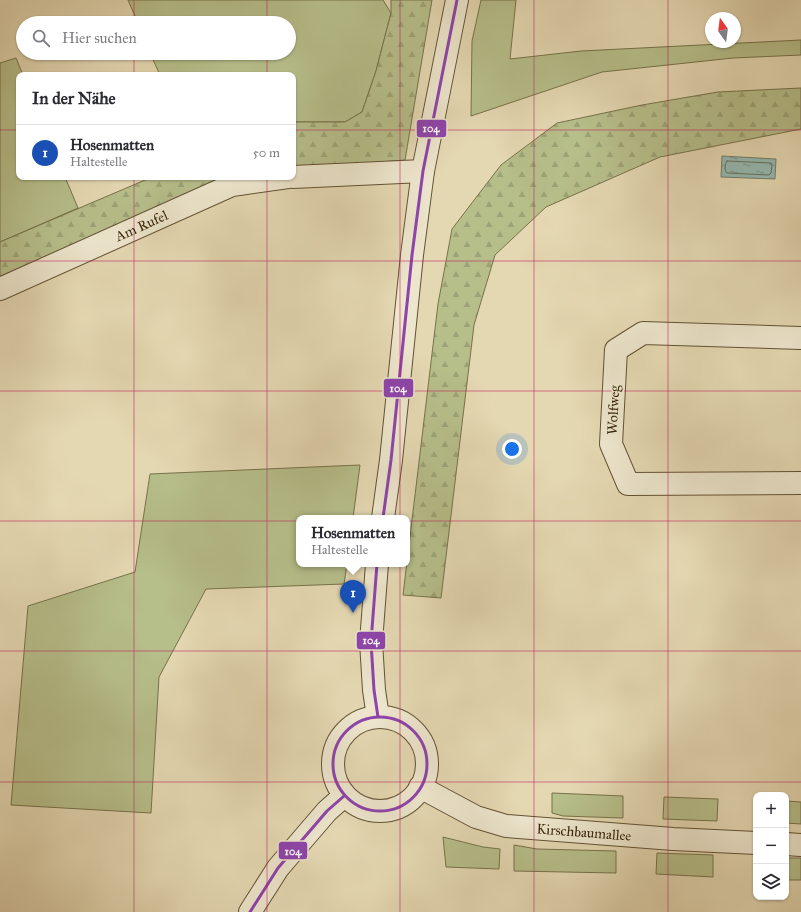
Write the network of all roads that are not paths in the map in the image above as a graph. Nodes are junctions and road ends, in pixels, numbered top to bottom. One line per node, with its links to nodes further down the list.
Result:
1 (457, 0): 2 (street)
2 (423, 171): 3 (street); 8 (street)
3 (296, 177)
4 (267, 180): 5 (street, Am Rufel)
5 (0, 289)
6 (801, 338): 7 (street, Wolfweg)
7 (801, 483)
8 (383, 515)
9 (377, 567): 10 (street)
10 (378, 717): 11 (street); 12 (street)
11 (420, 787): 12 (street); 13 (street, Kirschbaumallee)
12 (344, 796): 16 (street)
13 (753, 843)
14 (789, 844): 15 (street)
15 (801, 845)
16 (250, 912)

